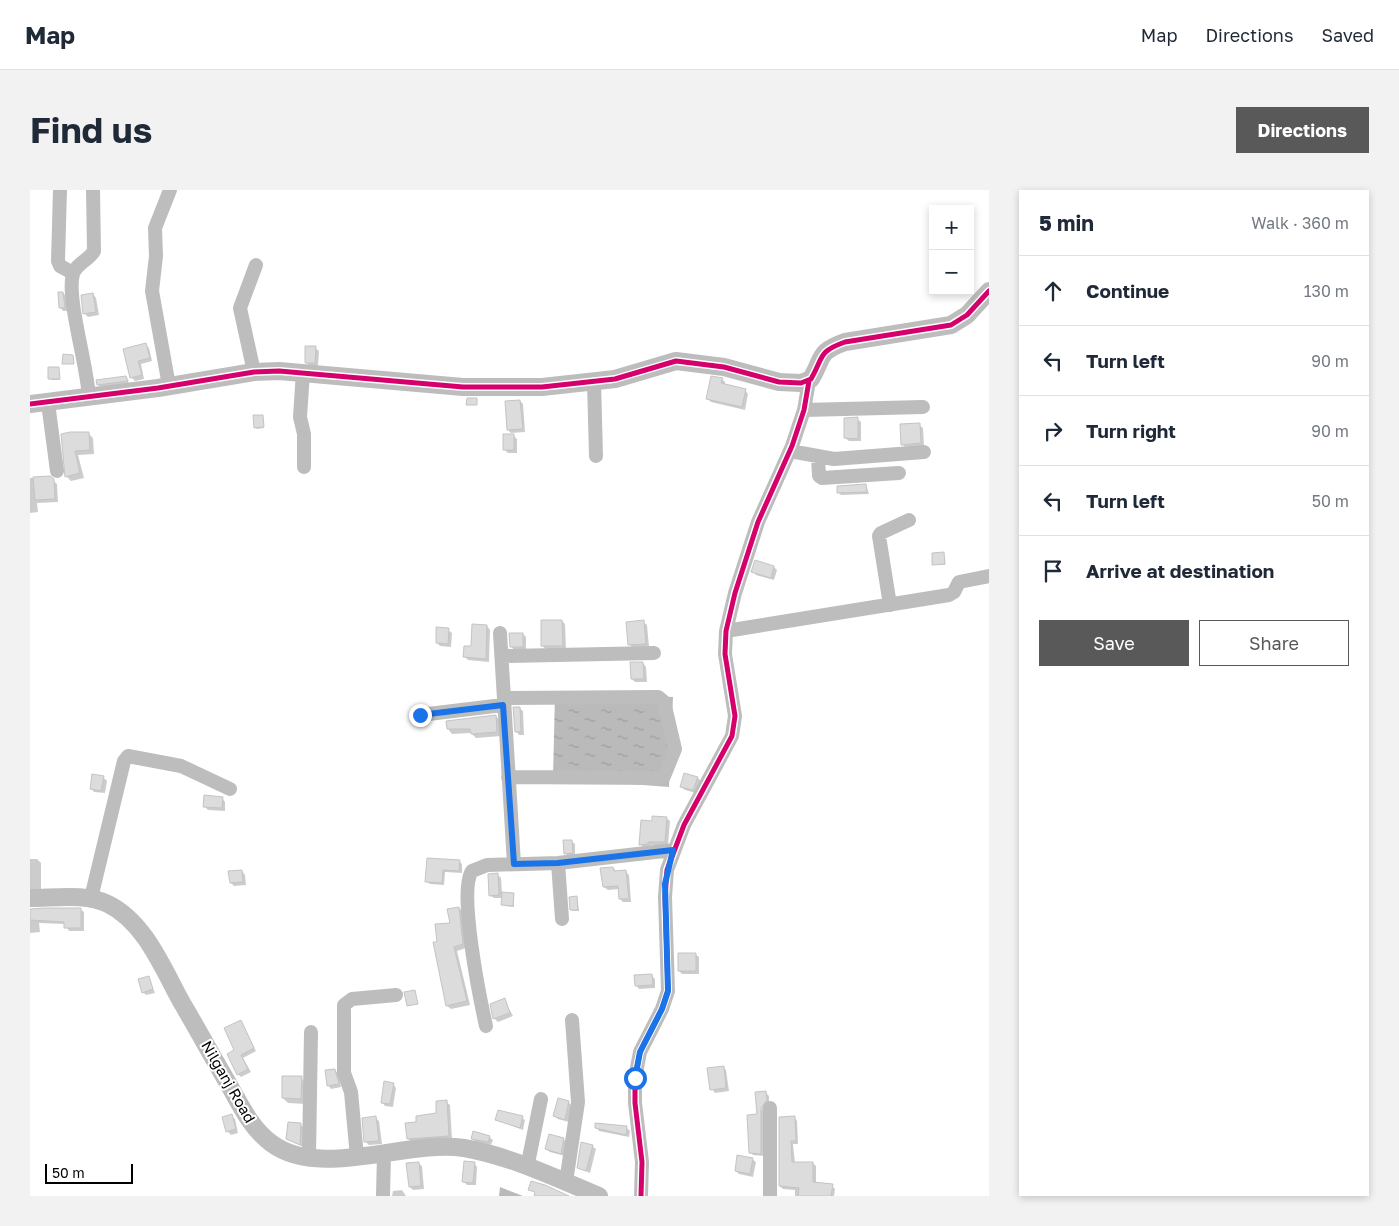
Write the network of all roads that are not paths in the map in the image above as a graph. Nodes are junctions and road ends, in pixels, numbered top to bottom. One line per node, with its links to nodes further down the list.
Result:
1 (60, 190): 5 (street)
2 (93, 190): 5 (street)
3 (170, 190): 11 (street)
4 (256, 265): 7 (street)
5 (73, 273): 12 (street)
6 (989, 291): 9 (street)
7 (254, 372): 8 (street); 11 (street)
8 (303, 372): 10 (street); 21 (street)
9 (810, 381): 10 (street); 16 (street)
10 (594, 382): 19 (street)
11 (169, 386): 12 (street)
12 (89, 398): 13 (street)
13 (48, 403): 14 (street); 22 (street)
14 (30, 404)
15 (923, 407): 16 (street)
16 (804, 410): 17 (street)
17 (790, 451): 20 (street); 27 (street)
18 (924, 452): 20 (street)
19 (596, 456)
20 (818, 457): 23 (street)
21 (304, 467)
22 (57, 471)
23 (899, 473)
24 (909, 520): 26 (street)
25 (989, 576): 26 (street)
26 (890, 605): 27 (street)
27 (726, 631): 35 (street)
28 (500, 633): 30 (street)
29 (654, 653): 30 (street)
30 (502, 656): 31 (street)
31 (503, 701): 32 (street); 33 (street); 33 (street)
32 (420, 715)
33 (508, 777): 37 (street)
34 (230, 789): 39 (street)
35 (673, 850): 36 (street); 54 (street)
36 (558, 863): 37 (street); 40 (street)
37 (514, 864): 43 (street)
38 (30, 898): 39 (street, Nilganj Road)
39 (91, 898): 48 (street, Nilganj Road)
40 (562, 919)
41 (396, 996): 49 (street)
42 (572, 1020): 51 (street)
43 (486, 1026)
44 (311, 1032): 48 (street)
45 (541, 1099): 50 (street)
46 (770, 1108): 55 (street)
47 (384, 1154): 49 (street, Nilganj Road); 50 (street, Nilganj Road); 52 (street)
48 (309, 1156): 49 (street, Nilganj Road)
49 (357, 1157)
50 (527, 1168): 51 (street, Nilganj Road)
51 (566, 1182): 53 (street, Nilganj Road)
52 (383, 1196)
53 (599, 1196)
54 (641, 1196)
55 (770, 1196)

